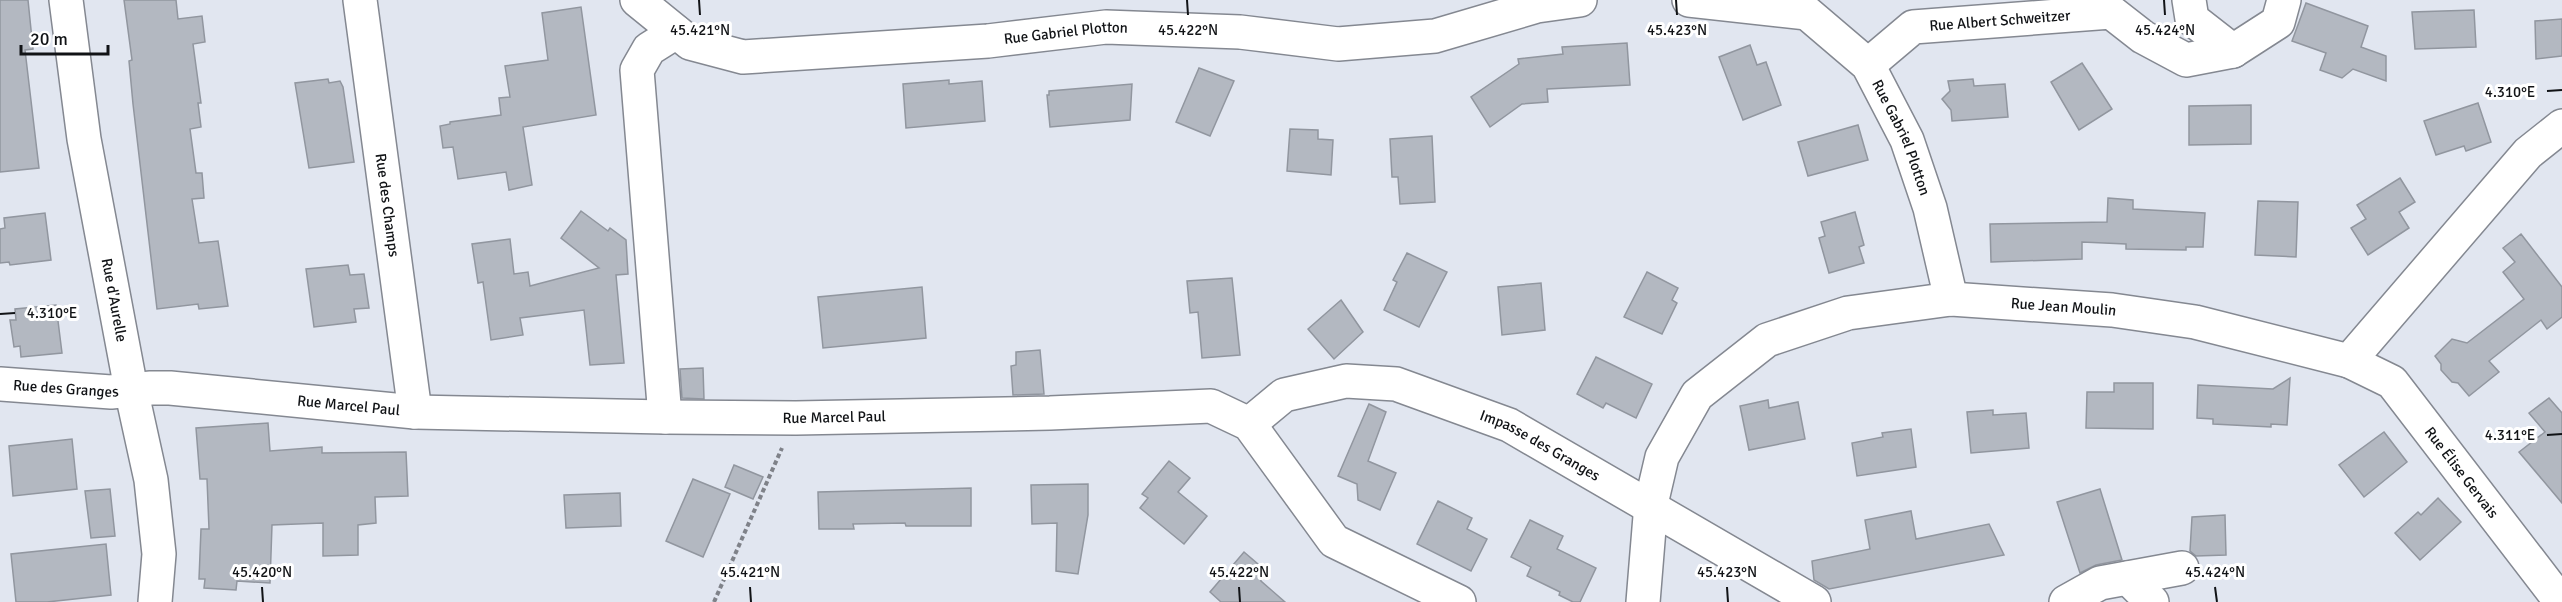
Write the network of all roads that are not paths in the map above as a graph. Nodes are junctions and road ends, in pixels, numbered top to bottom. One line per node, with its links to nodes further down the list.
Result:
1 (66, 0): 15 (street, Rue d'Aurelle)
2 (360, 0): 16 (street, Rue des Champs)
3 (637, 0): 8 (street, Rue Gabriel Plotton)
4 (1580, 0): 8 (street, Rue Gabriel Plotton)
5 (1689, 0): 10 (street, Rue Gabriel Plotton)
6 (2189, 0): 9 (street)
7 (2284, 0): 9 (street, Rue Albert Schweitzer)
8 (676, 32): 17 (street)
9 (2233, 51): 10 (street, Rue Albert Schweitzer)
10 (1868, 65): 12 (street, Rue Gabriel Plotton)
11 (2562, 126): 13 (street)
12 (1951, 299): 13 (street, Rue Jean Moulin); 19 (street, Rue Jean Moulin)
13 (2349, 361): 28 (street, Rue Élise Gervais)
14 (0, 384): 15 (street, Rue des Granges)
15 (131, 389): 16 (street, Rue Marcel Paul); 22 (street, Rue d'Aurelle)
16 (416, 412): 17 (street, Rue Marcel Paul)
17 (665, 417): 18 (street, Rue Marcel Paul)
18 (1249, 424): 19 (street, Impasse des Granges); 23 (street, Rue Marcel Paul)
19 (1651, 508): 24 (street, Rue Jean Moulin); 25 (street, Impasse des Granges)
20 (2182, 568): 21 (street)
21 (2128, 578): 26 (street); 27 (street)
22 (155, 602)
23 (1459, 602)
24 (1643, 602)
25 (1814, 602)
26 (2066, 602)
27 (2152, 602)
28 (2561, 602)

